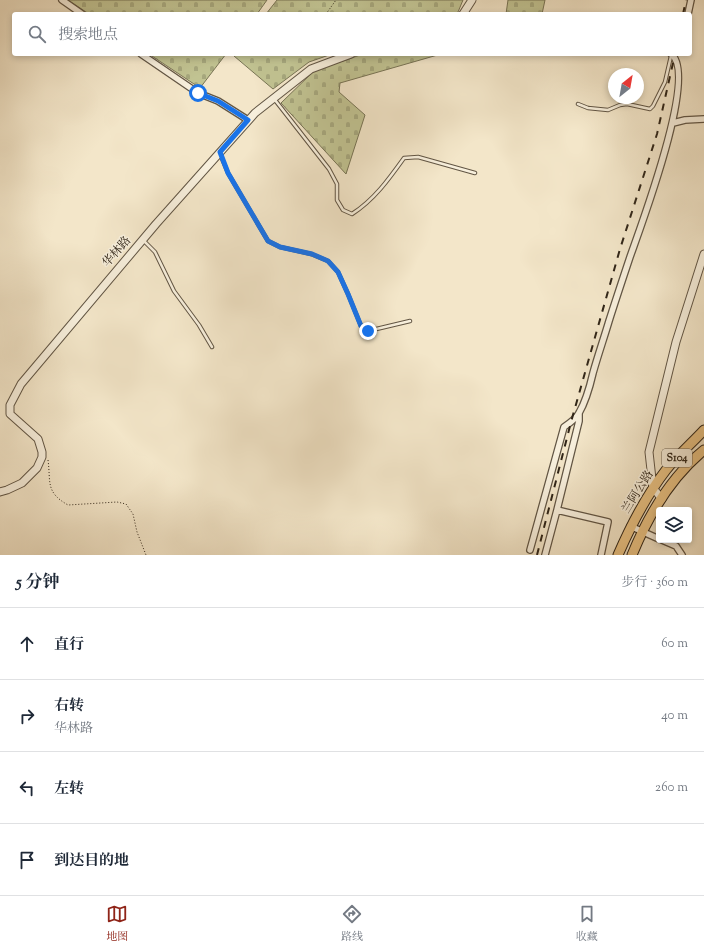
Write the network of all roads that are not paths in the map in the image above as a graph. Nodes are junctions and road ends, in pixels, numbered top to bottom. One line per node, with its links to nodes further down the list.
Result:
1 (62, 0): 4 (street)
2 (472, 0): 5 (street)
3 (691, 0): 6 (street)
4 (79, 12)
5 (464, 12)
6 (688, 12)
7 (144, 56): 16 (street)
8 (346, 56): 13 (street, 华林路)
9 (671, 56): 14 (lane)
10 (674, 56): 12 (street)
11 (679, 56): 12 (street)
12 (677, 64): 17 (street)
13 (273, 98): 16 (street, 华林路); 19 (lane)
14 (578, 104)
15 (704, 119): 17 (street)
16 (248, 120): 18 (street, 华林路)
17 (673, 123): 24 (street)
18 (220, 152): 20 (street, 华林路); 22 (lane)
19 (475, 173)
20 (142, 240): 23 (lane); 28 (street, 华林路)
21 (704, 254): 27 (street)
22 (410, 321)
23 (212, 347)
24 (579, 413): 30 (street); 35 (street)
25 (704, 430): 27 (highway, 兰阿公路 / S104)
26 (704, 450): 29 (highway, 兰阿公路 / S104)
27 (653, 488): 29 (street); 31 (highway, 兰阿公路 / S104)
28 (0, 492)
29 (662, 499): 32 (highway, 兰阿公路 / S104)
30 (557, 510): 36 (street); 37 (street)
31 (630, 526): 32 (street); 38 (highway, 兰阿公路 / S104)
32 (641, 531): 33 (street); 39 (highway, 兰阿公路 / S104)
33 (656, 537)
34 (669, 543): 40 (street)
35 (530, 550)
36 (545, 555)
37 (601, 555)
38 (618, 555)
39 (632, 555)
40 (682, 555)

